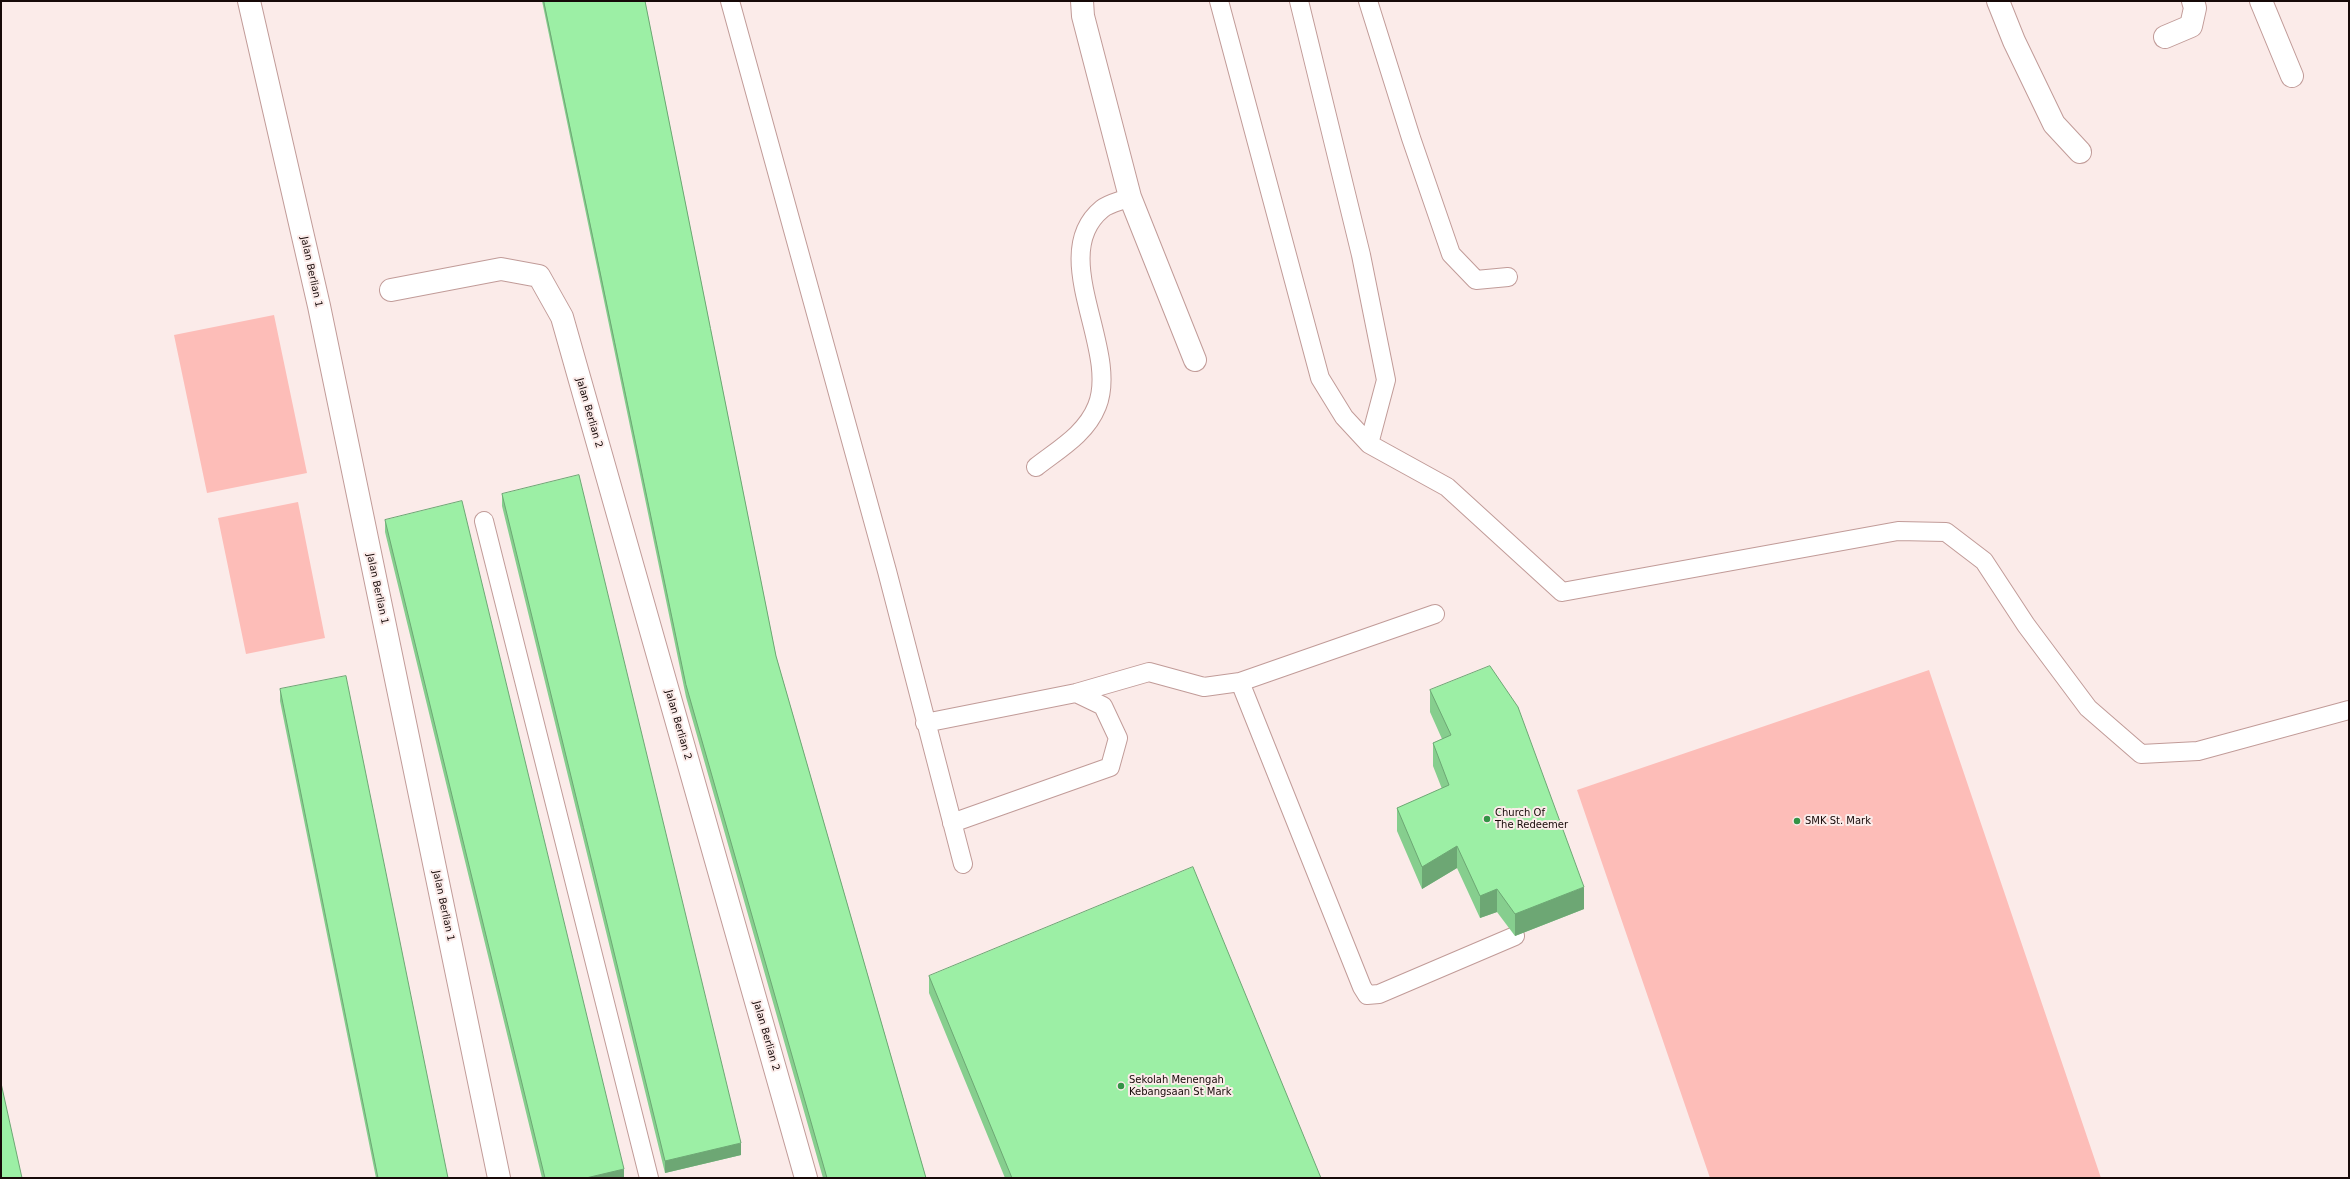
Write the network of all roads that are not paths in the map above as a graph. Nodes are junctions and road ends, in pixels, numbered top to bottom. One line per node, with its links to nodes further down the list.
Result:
1 (249, 1): 28 (street, Jalan Berlian 1)
2 (730, 1): 24 (lane)
3 (1082, 1): 13 (street)
4 (1219, 1): 17 (lane)
5 (1299, 1): 17 (lane)
6 (1368, 1): 14 (lane)
7 (1998, 1): 12 (street)
8 (2193, 1): 10 (street)
9 (2261, 1): 11 (street)
10 (2165, 37)
11 (2292, 76)
12 (2080, 152)
13 (1130, 197): 16 (street); 18 (lane)
14 (1508, 277)
15 (391, 290): 30 (street, Jalan Berlian 2)
16 (1195, 360)
17 (1370, 444): 23 (lane)
18 (1036, 467)
19 (484, 522): 29 (lane)
20 (1435, 614): 21 (lane)
21 (1240, 682): 22 (lane); 27 (lane)
22 (1076, 693): 24 (lane); 25 (lane)
23 (2349, 710)
24 (925, 723): 25 (lane)
25 (952, 823): 26 (lane)
26 (963, 864)
27 (1515, 936)
28 (499, 1178)
29 (649, 1178)
30 (806, 1178)

